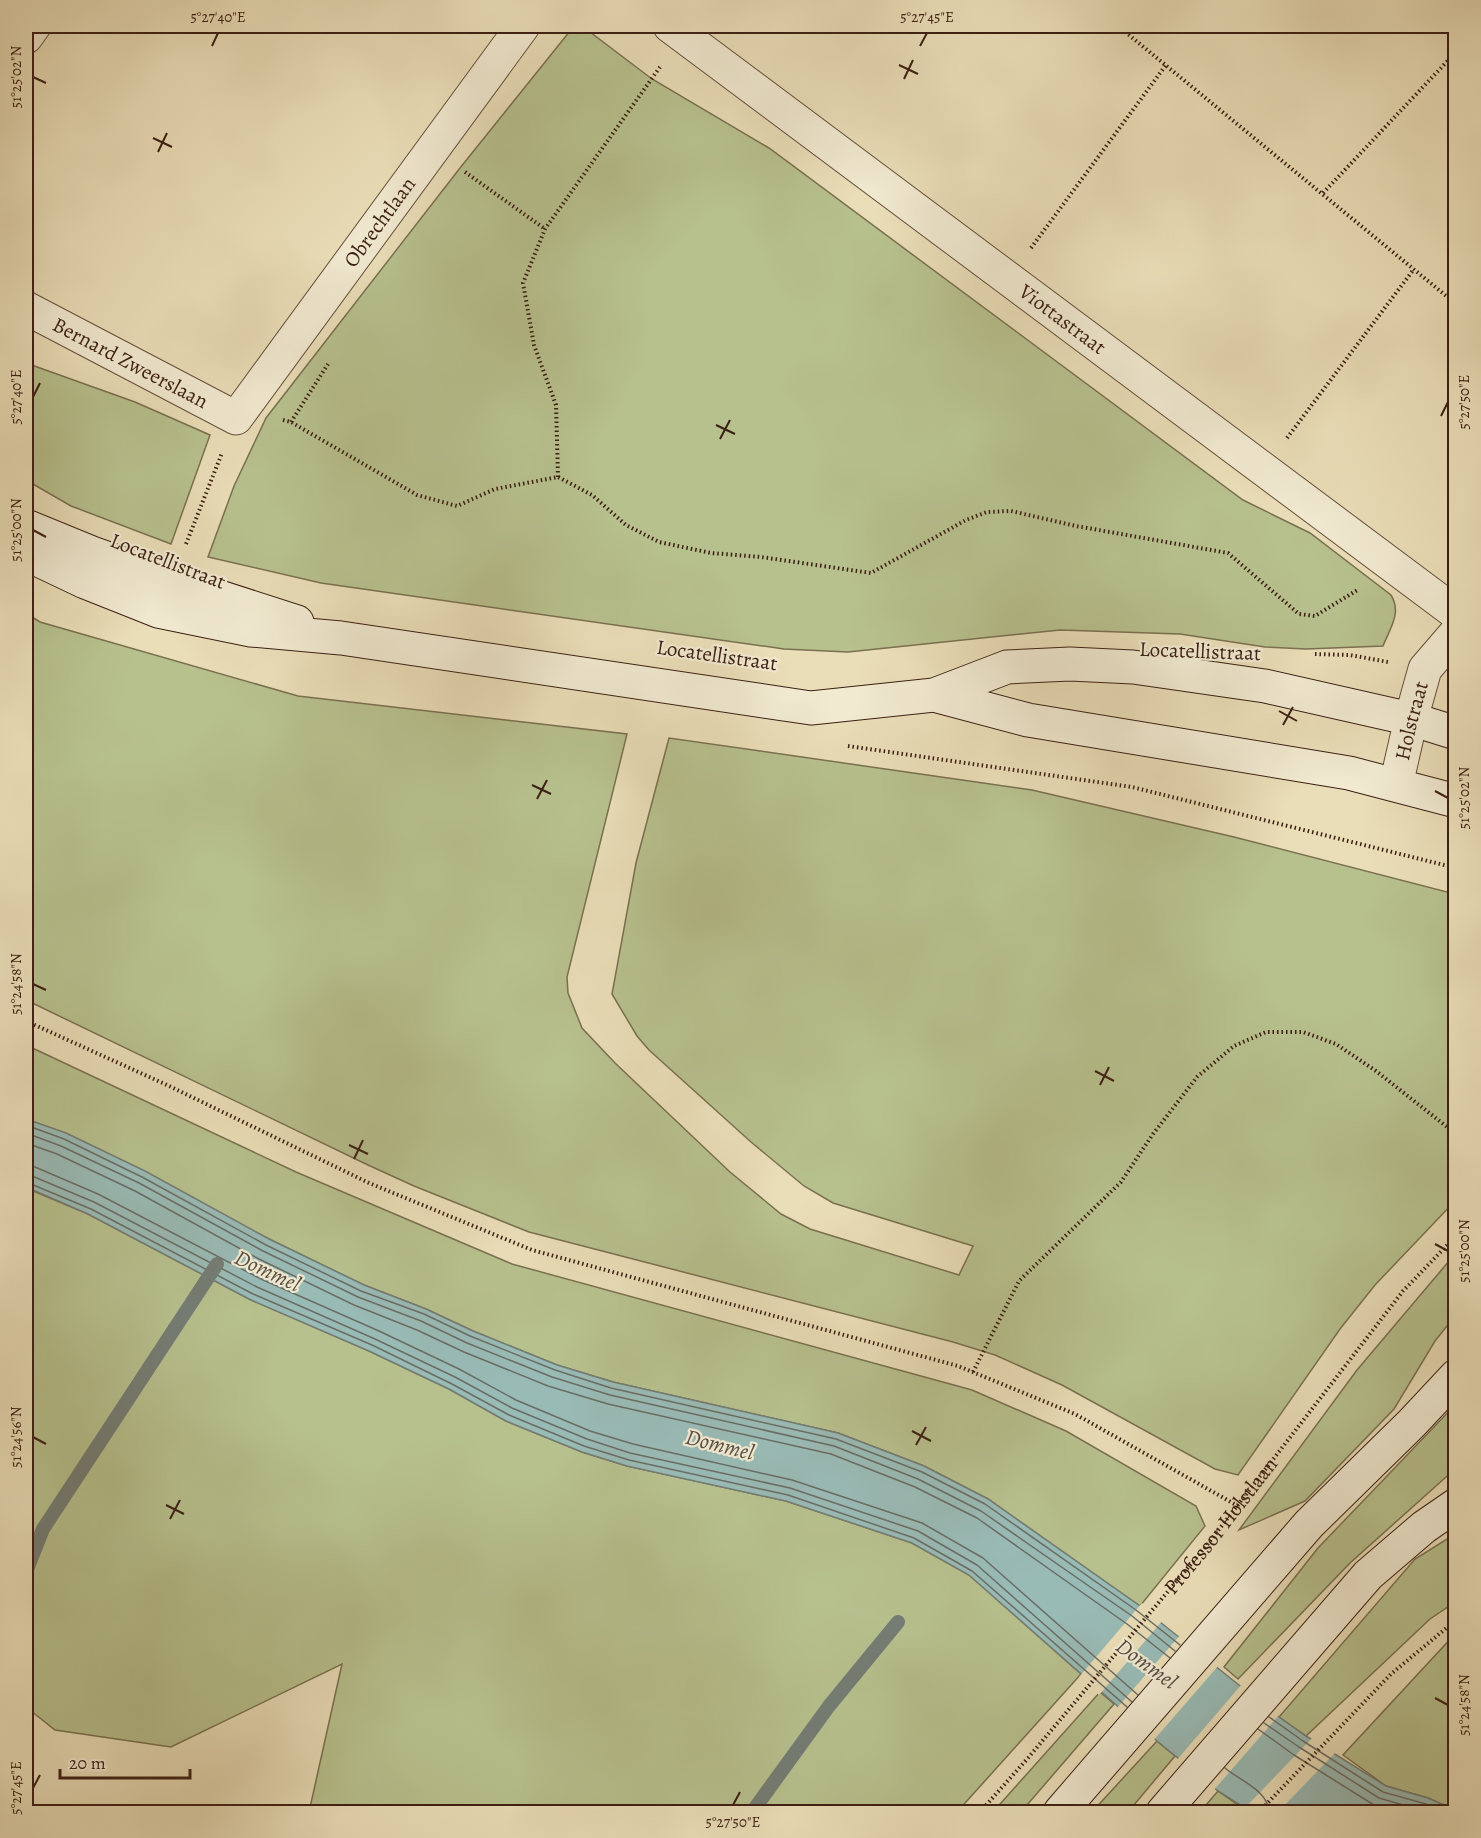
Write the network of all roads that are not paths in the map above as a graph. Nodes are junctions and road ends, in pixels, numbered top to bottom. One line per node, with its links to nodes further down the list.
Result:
1 (34, 26): 4 (main road)
2 (523, 26): 6 (main road, Obrechtlaan)
3 (676, 30): 9 (main road, Viottastraat)
4 (26, 37)
5 (26, 308): 6 (main road, Bernard Zweerslaan)
6 (236, 418)
7 (26, 526): 11 (main road, Locatellistraat)
8 (26, 554): 11 (main road, Locatellistraat)
9 (1455, 613)
10 (1455, 633): 13 (main road, Holstraat)
11 (341, 638): 12 (main road, Locatellistraat)
12 (934, 695): 13 (main road, Locatellistraat); 15 (main road, Locatellistraat)
13 (1411, 718): 14 (main road, Locatellistraat); 15 (main road, Holstraat)
14 (1455, 733)
15 (1396, 785): 16 (main road, Locatellistraat)
16 (1455, 801)
17 (1455, 1376): 19 (main road)
18 (1455, 1504): 20 (main road)
19 (1060, 1812)
20 (1164, 1812)

